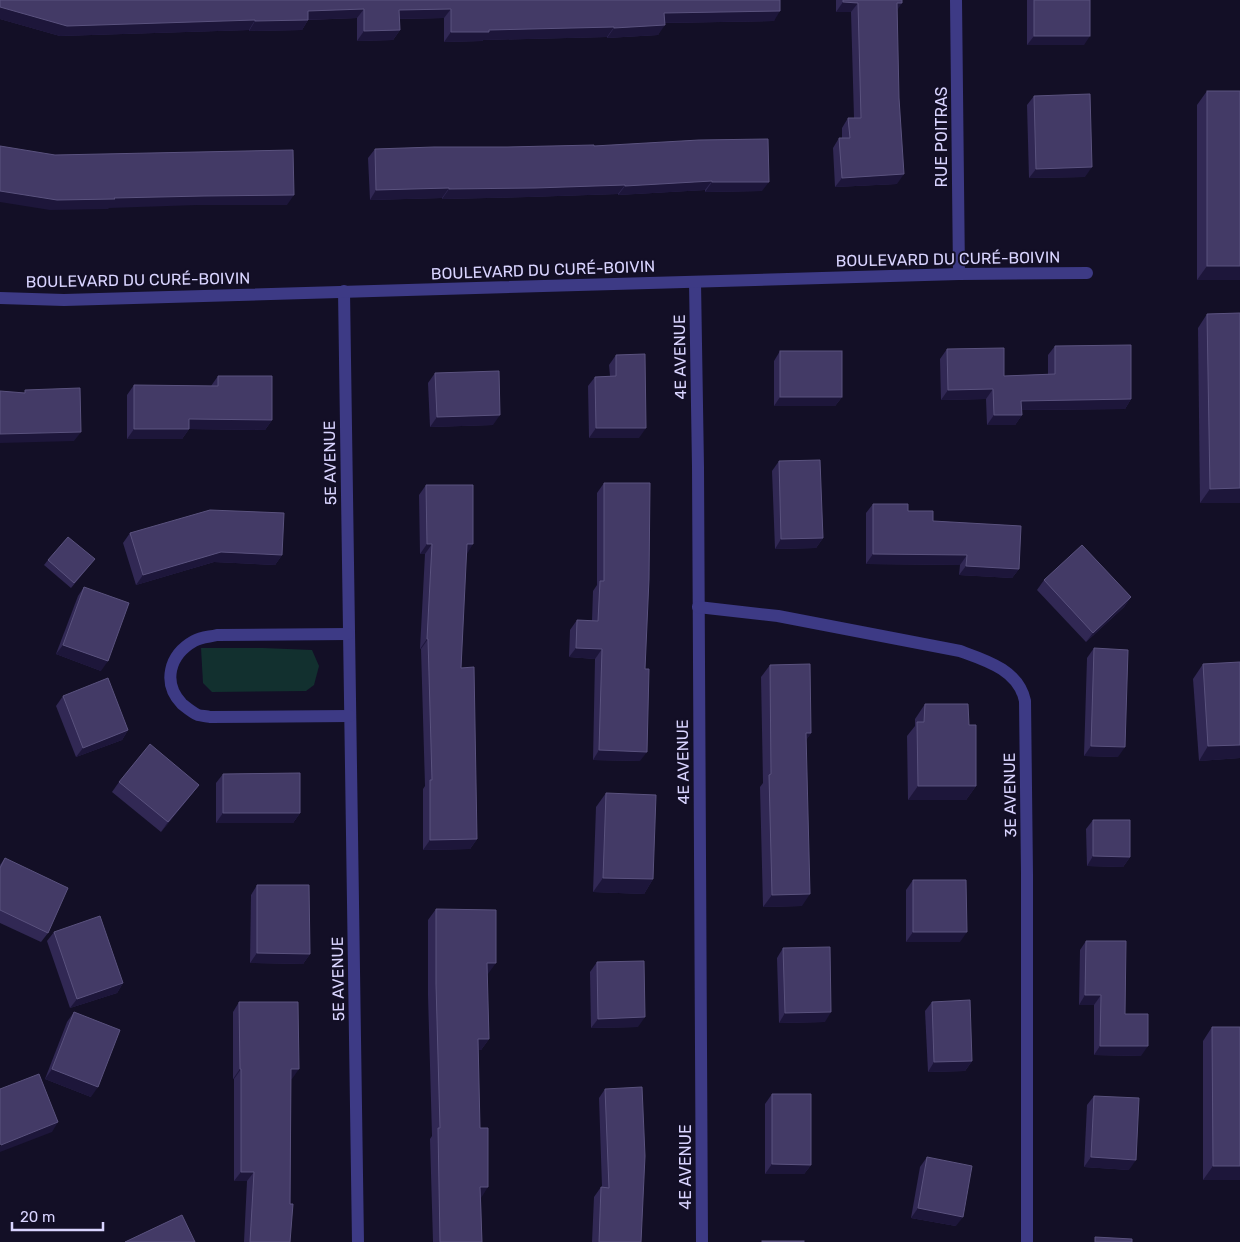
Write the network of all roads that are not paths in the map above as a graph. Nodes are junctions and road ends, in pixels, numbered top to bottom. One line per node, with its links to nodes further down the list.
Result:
1 (956, 0): 3 (street, RUE POITRAS)
2 (1087, 273): 3 (street, BOULEVARD DU CURÉ-BOIVIN)
3 (959, 274): 4 (street, BOULEVARD DU CURÉ-BOIVIN)
4 (695, 282): 5 (street, BOULEVARD DU CURÉ-BOIVIN); 7 (street, 4E AVENUE)
5 (344, 291): 6 (street, BOULEVARD DU CURÉ-BOIVIN); 8 (street, 5E AVENUE)
6 (0, 298)
7 (698, 607): 11 (street, 4E AVENUE); 12 (street, 3E AVENUE)
8 (348, 634): 9 (street, 5E AVENUE); 9 (street)
9 (350, 716): 10 (street, 5E AVENUE)
10 (358, 1242)
11 (702, 1242)
12 (1027, 1242)

